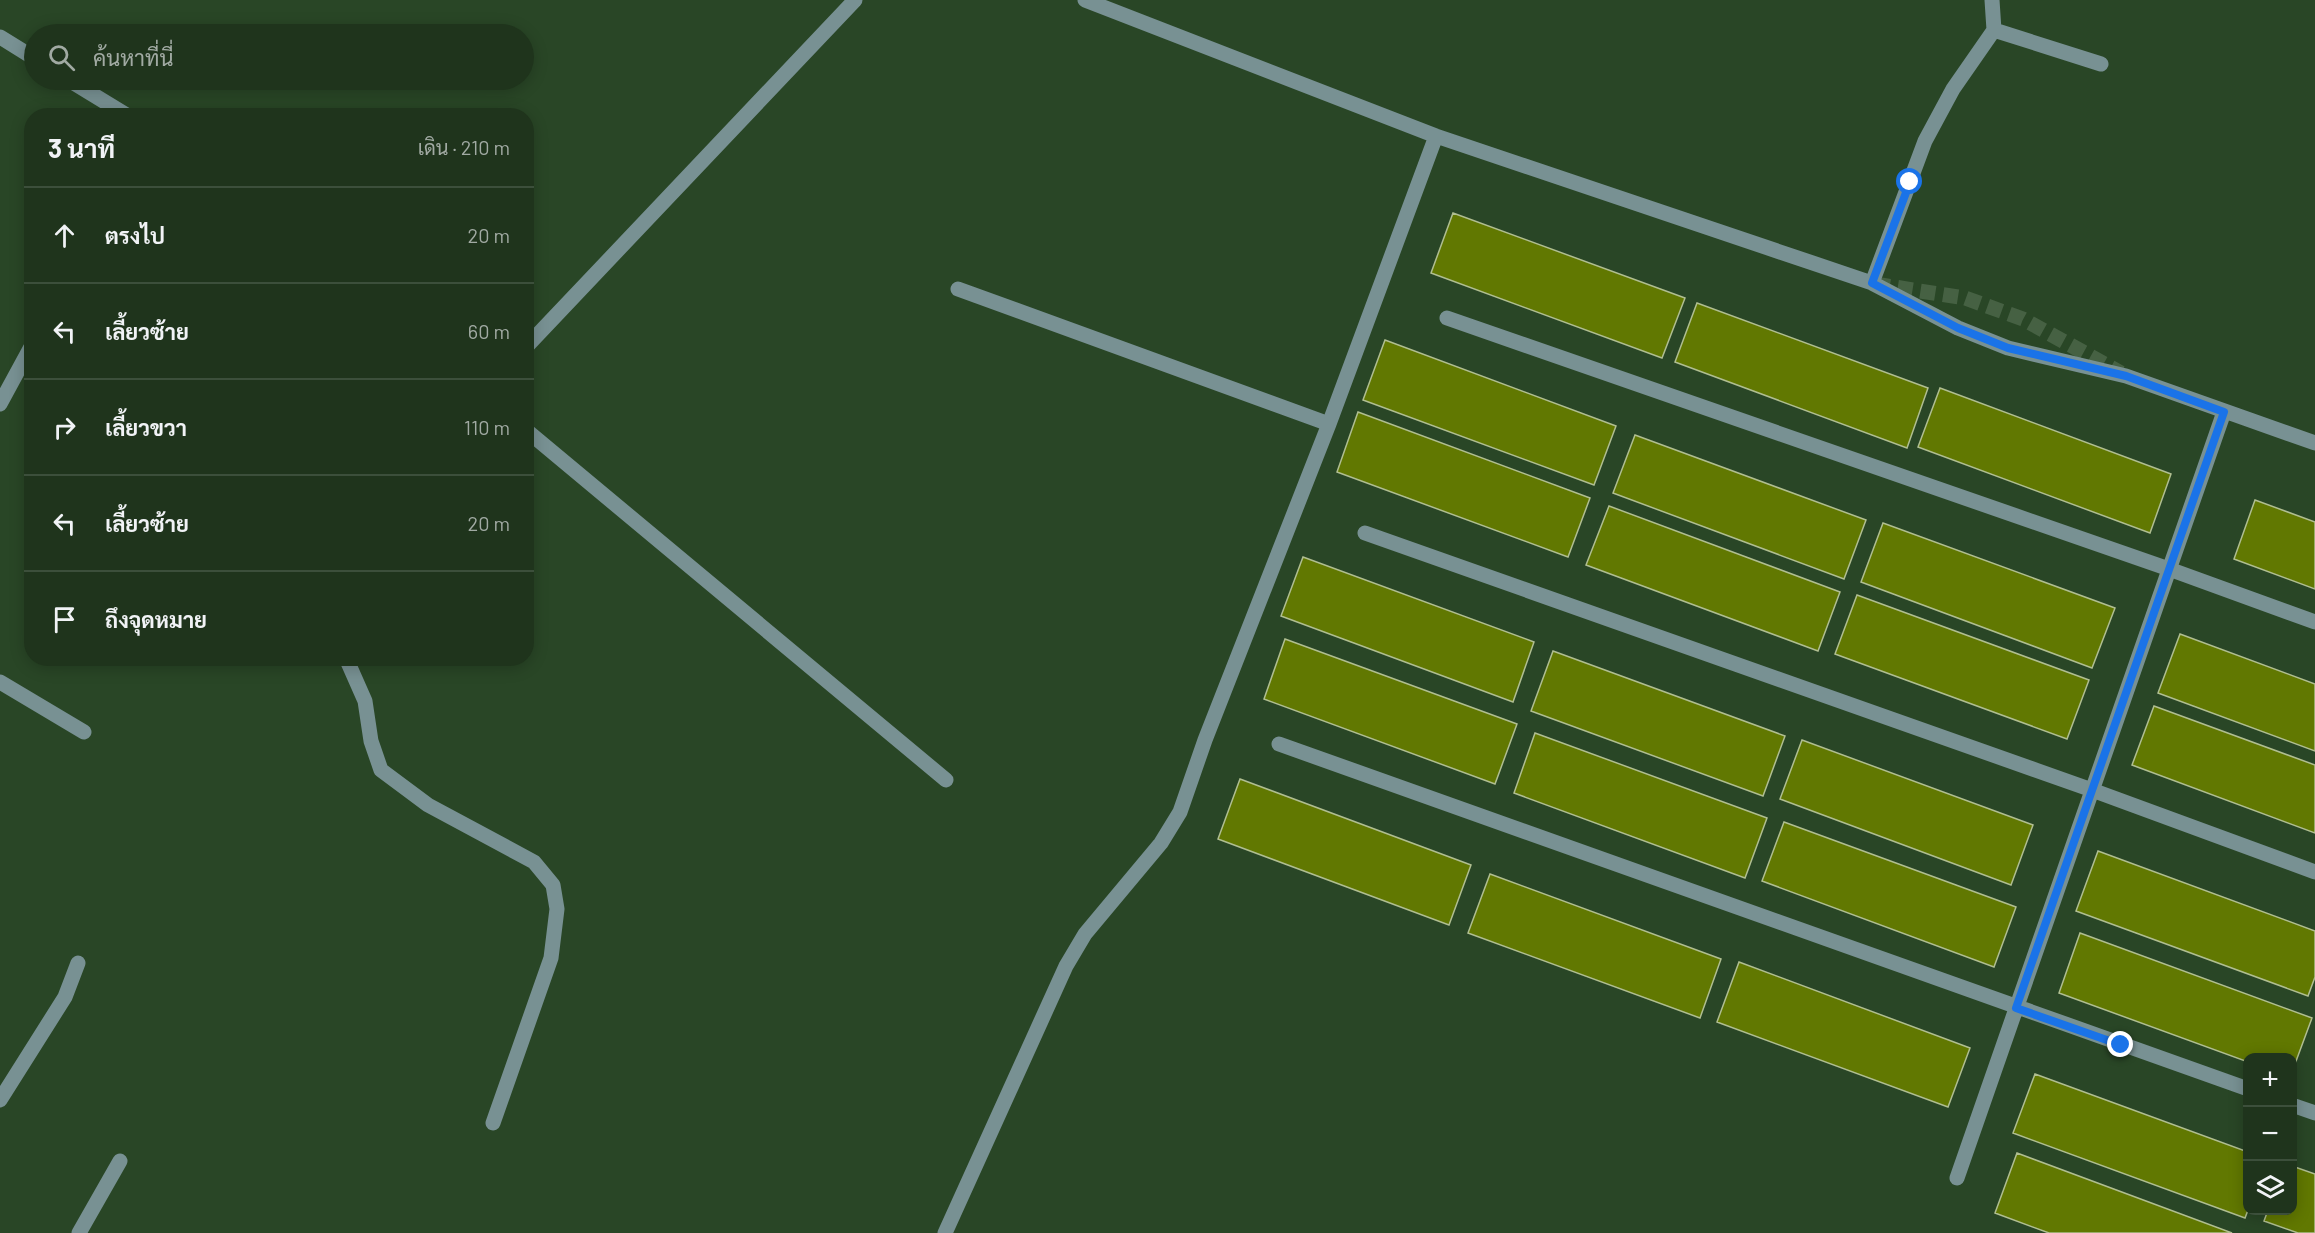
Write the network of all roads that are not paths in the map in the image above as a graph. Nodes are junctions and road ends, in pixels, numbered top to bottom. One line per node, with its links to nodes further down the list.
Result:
1 (855, 0): 14 (street)
2 (1085, 0): 10 (street)
3 (1992, 0): 4 (street)
4 (1994, 30): 7 (street); 11 (street)
5 (0, 37): 6 (street)
6 (24, 52)
7 (2101, 64)
8 (86, 90): 9 (street)
9 (116, 108)
10 (1436, 136): 11 (street); 18 (street)
11 (1872, 283): 17 (street)
12 (958, 289): 18 (street)
13 (1447, 318): 22 (street)
14 (534, 339)
15 (24, 360): 16 (street)
16 (0, 404)
17 (2224, 412): 20 (street); 22 (street)
18 (1329, 424): 41 (street)
19 (534, 437): 28 (street)
20 (2315, 443)
21 (1365, 533): 29 (street)
22 (2169, 569): 23 (street); 29 (street)
23 (2315, 622)
24 (350, 666): 37 (street)
25 (0, 682): 26 (street)
26 (84, 732)
27 (1279, 744): 32 (street)
28 (946, 780)
29 (2092, 790): 30 (street); 32 (street)
30 (2315, 872)
31 (78, 963): 34 (street)
32 (2016, 1008): 33 (street); 39 (street)
33 (2243, 1088)
34 (0, 1100)
35 (2297, 1107): 36 (street)
36 (2315, 1113)
37 (493, 1123)
38 (120, 1161): 40 (street)
39 (1956, 1178)
40 (79, 1233)
41 (945, 1233)

